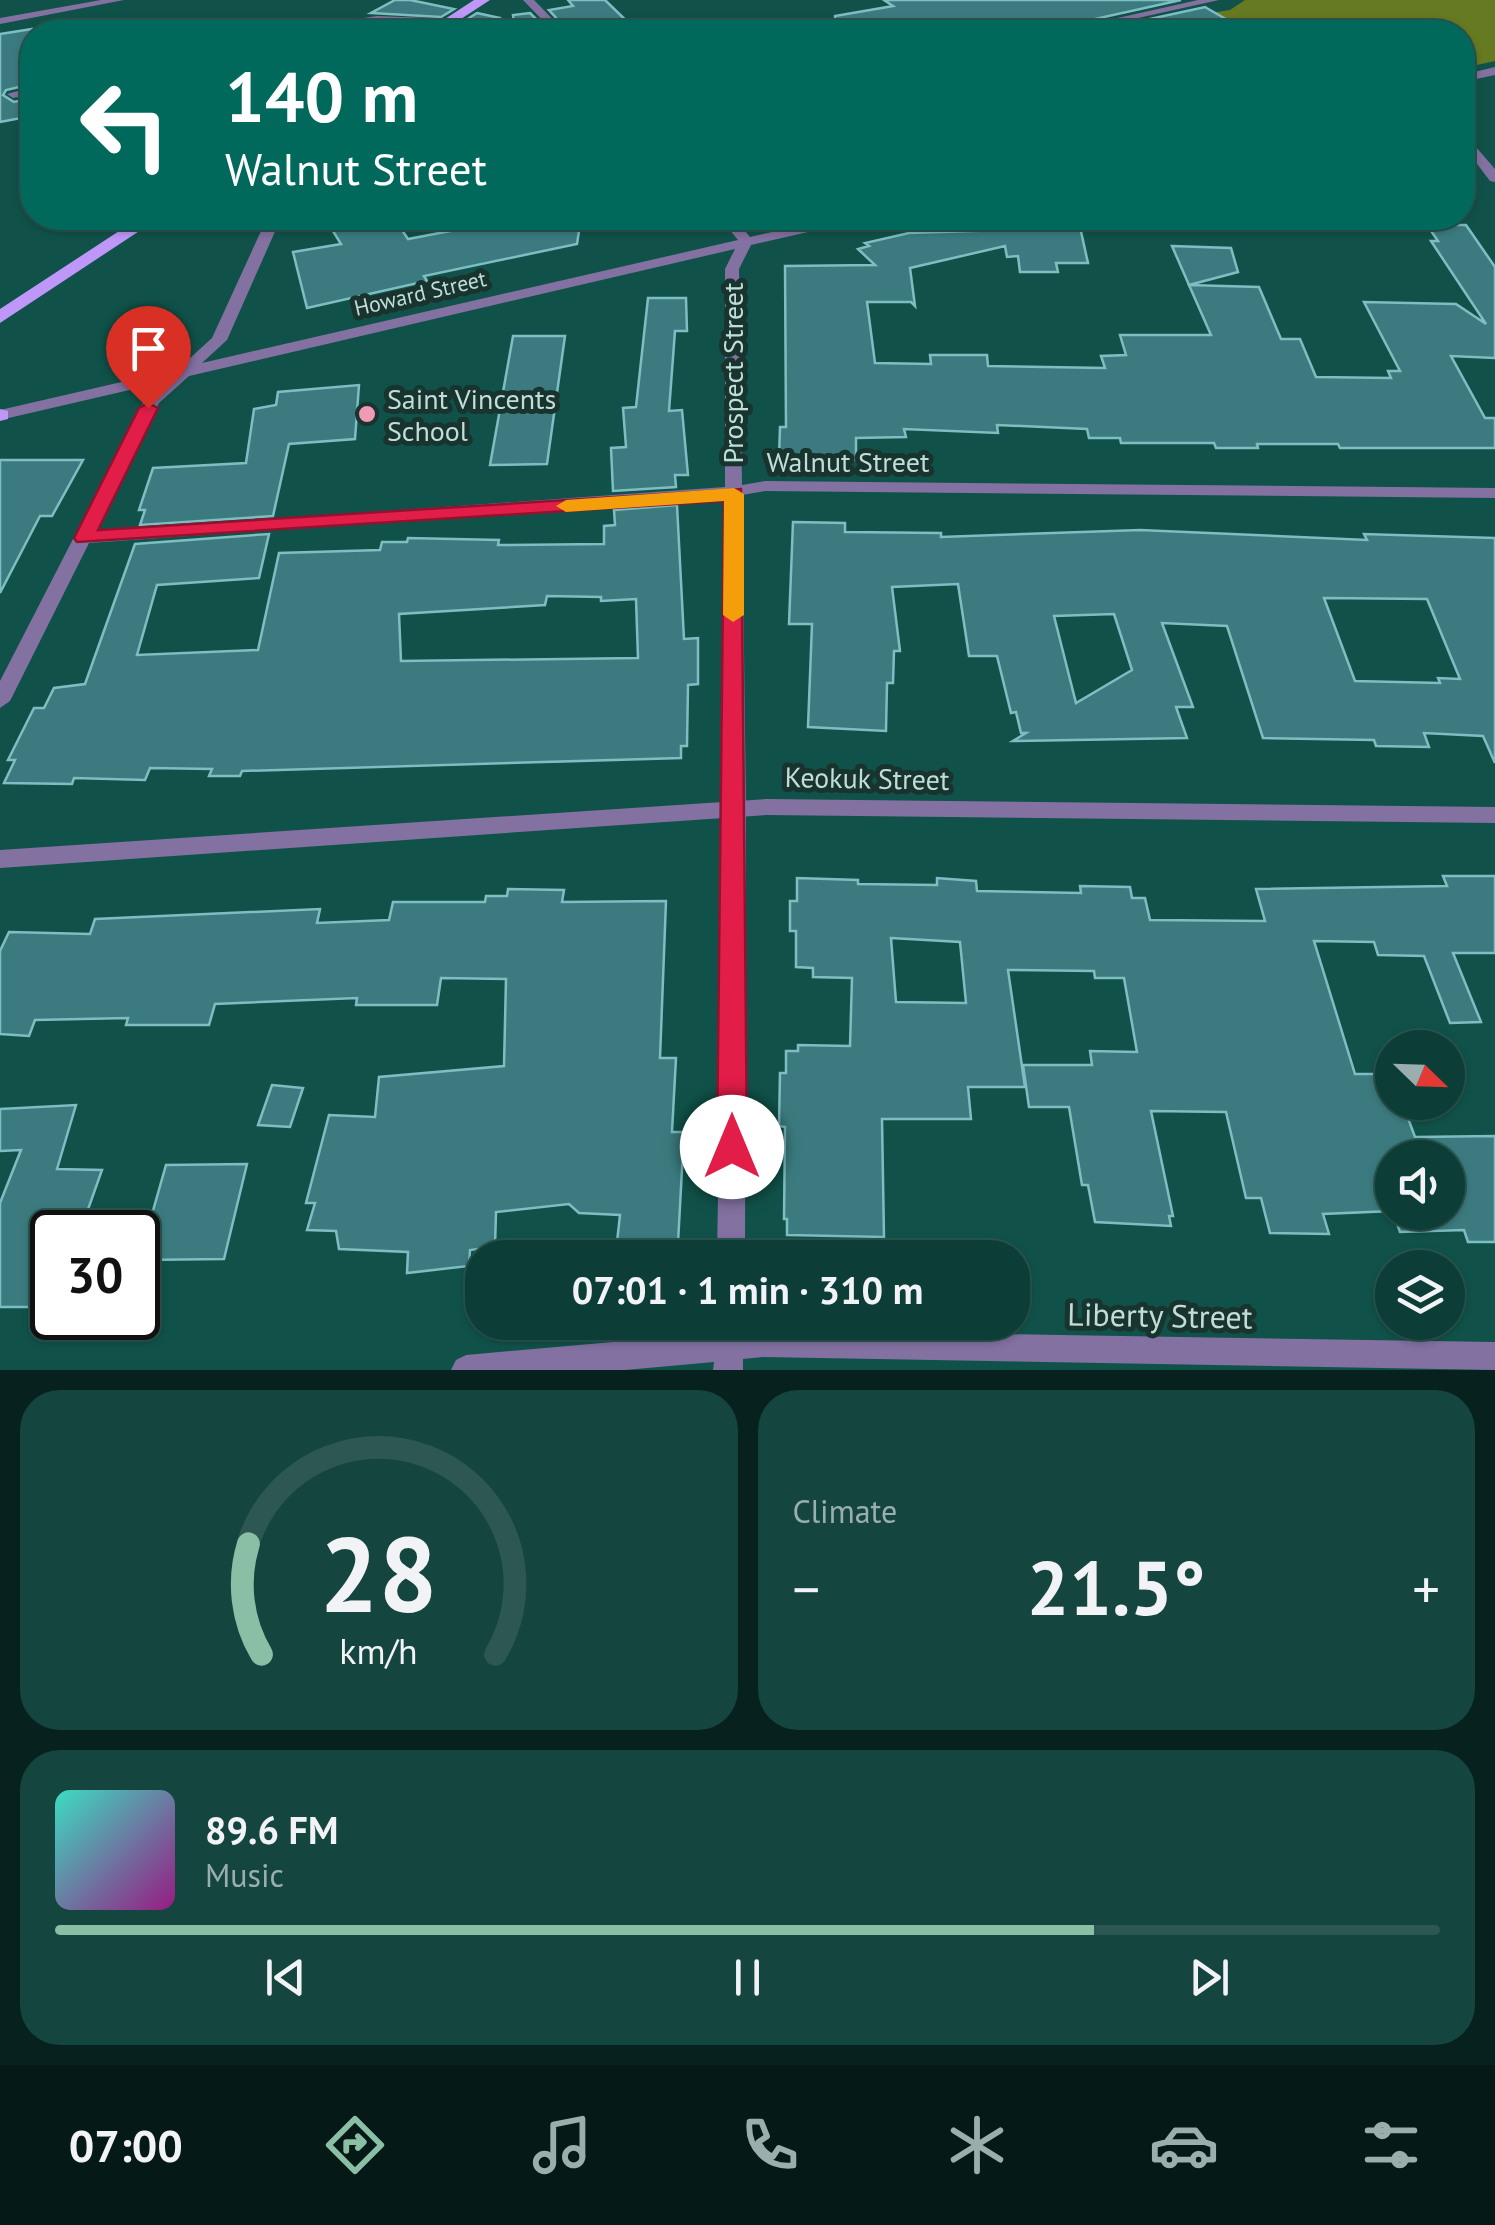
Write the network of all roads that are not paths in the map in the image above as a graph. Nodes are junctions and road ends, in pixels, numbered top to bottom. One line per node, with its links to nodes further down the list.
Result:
1 (119, 0): 10 (street)
2 (484, 0): 7 (main road)
3 (528, 0): 8 (street)
4 (1214, 0): 9 (street)
5 (382, 20): 6 (street)
6 (407, 20)
7 (452, 20)
8 (548, 20)
9 (1118, 20)
10 (0, 21)
11 (20, 93): 12 (street)
12 (13, 94)
13 (1475, 152): 14 (street)
14 (1495, 178)
15 (132, 230): 20 (main road)
16 (269, 230): 21 (street)
17 (737, 230): 19 (street, Prospect Street)
18 (796, 230): 19 (street, Howard Street)
19 (746, 241): 21 (street, Howard Street); 24 (street, Prospect Street)
20 (0, 317)
21 (185, 370): 22 (street, Howard Street); 25 (street)
22 (0, 415)
23 (1495, 493): 24 (street, Walnut Street)
24 (734, 494): 25 (street, Walnut Street); 27 (street, Prospect Street)
25 (84, 538): 26 (street)
26 (0, 701)
27 (735, 810): 28 (street, Keokuk Street); 29 (street, Keokuk Street); 30 (street, Prospect Street)
28 (1495, 815)
29 (0, 859)
30 (731, 1240)
31 (729, 1346): 32 (street, Liberty Street); 33 (street, Liberty Street)
32 (1495, 1356)
33 (466, 1370)

